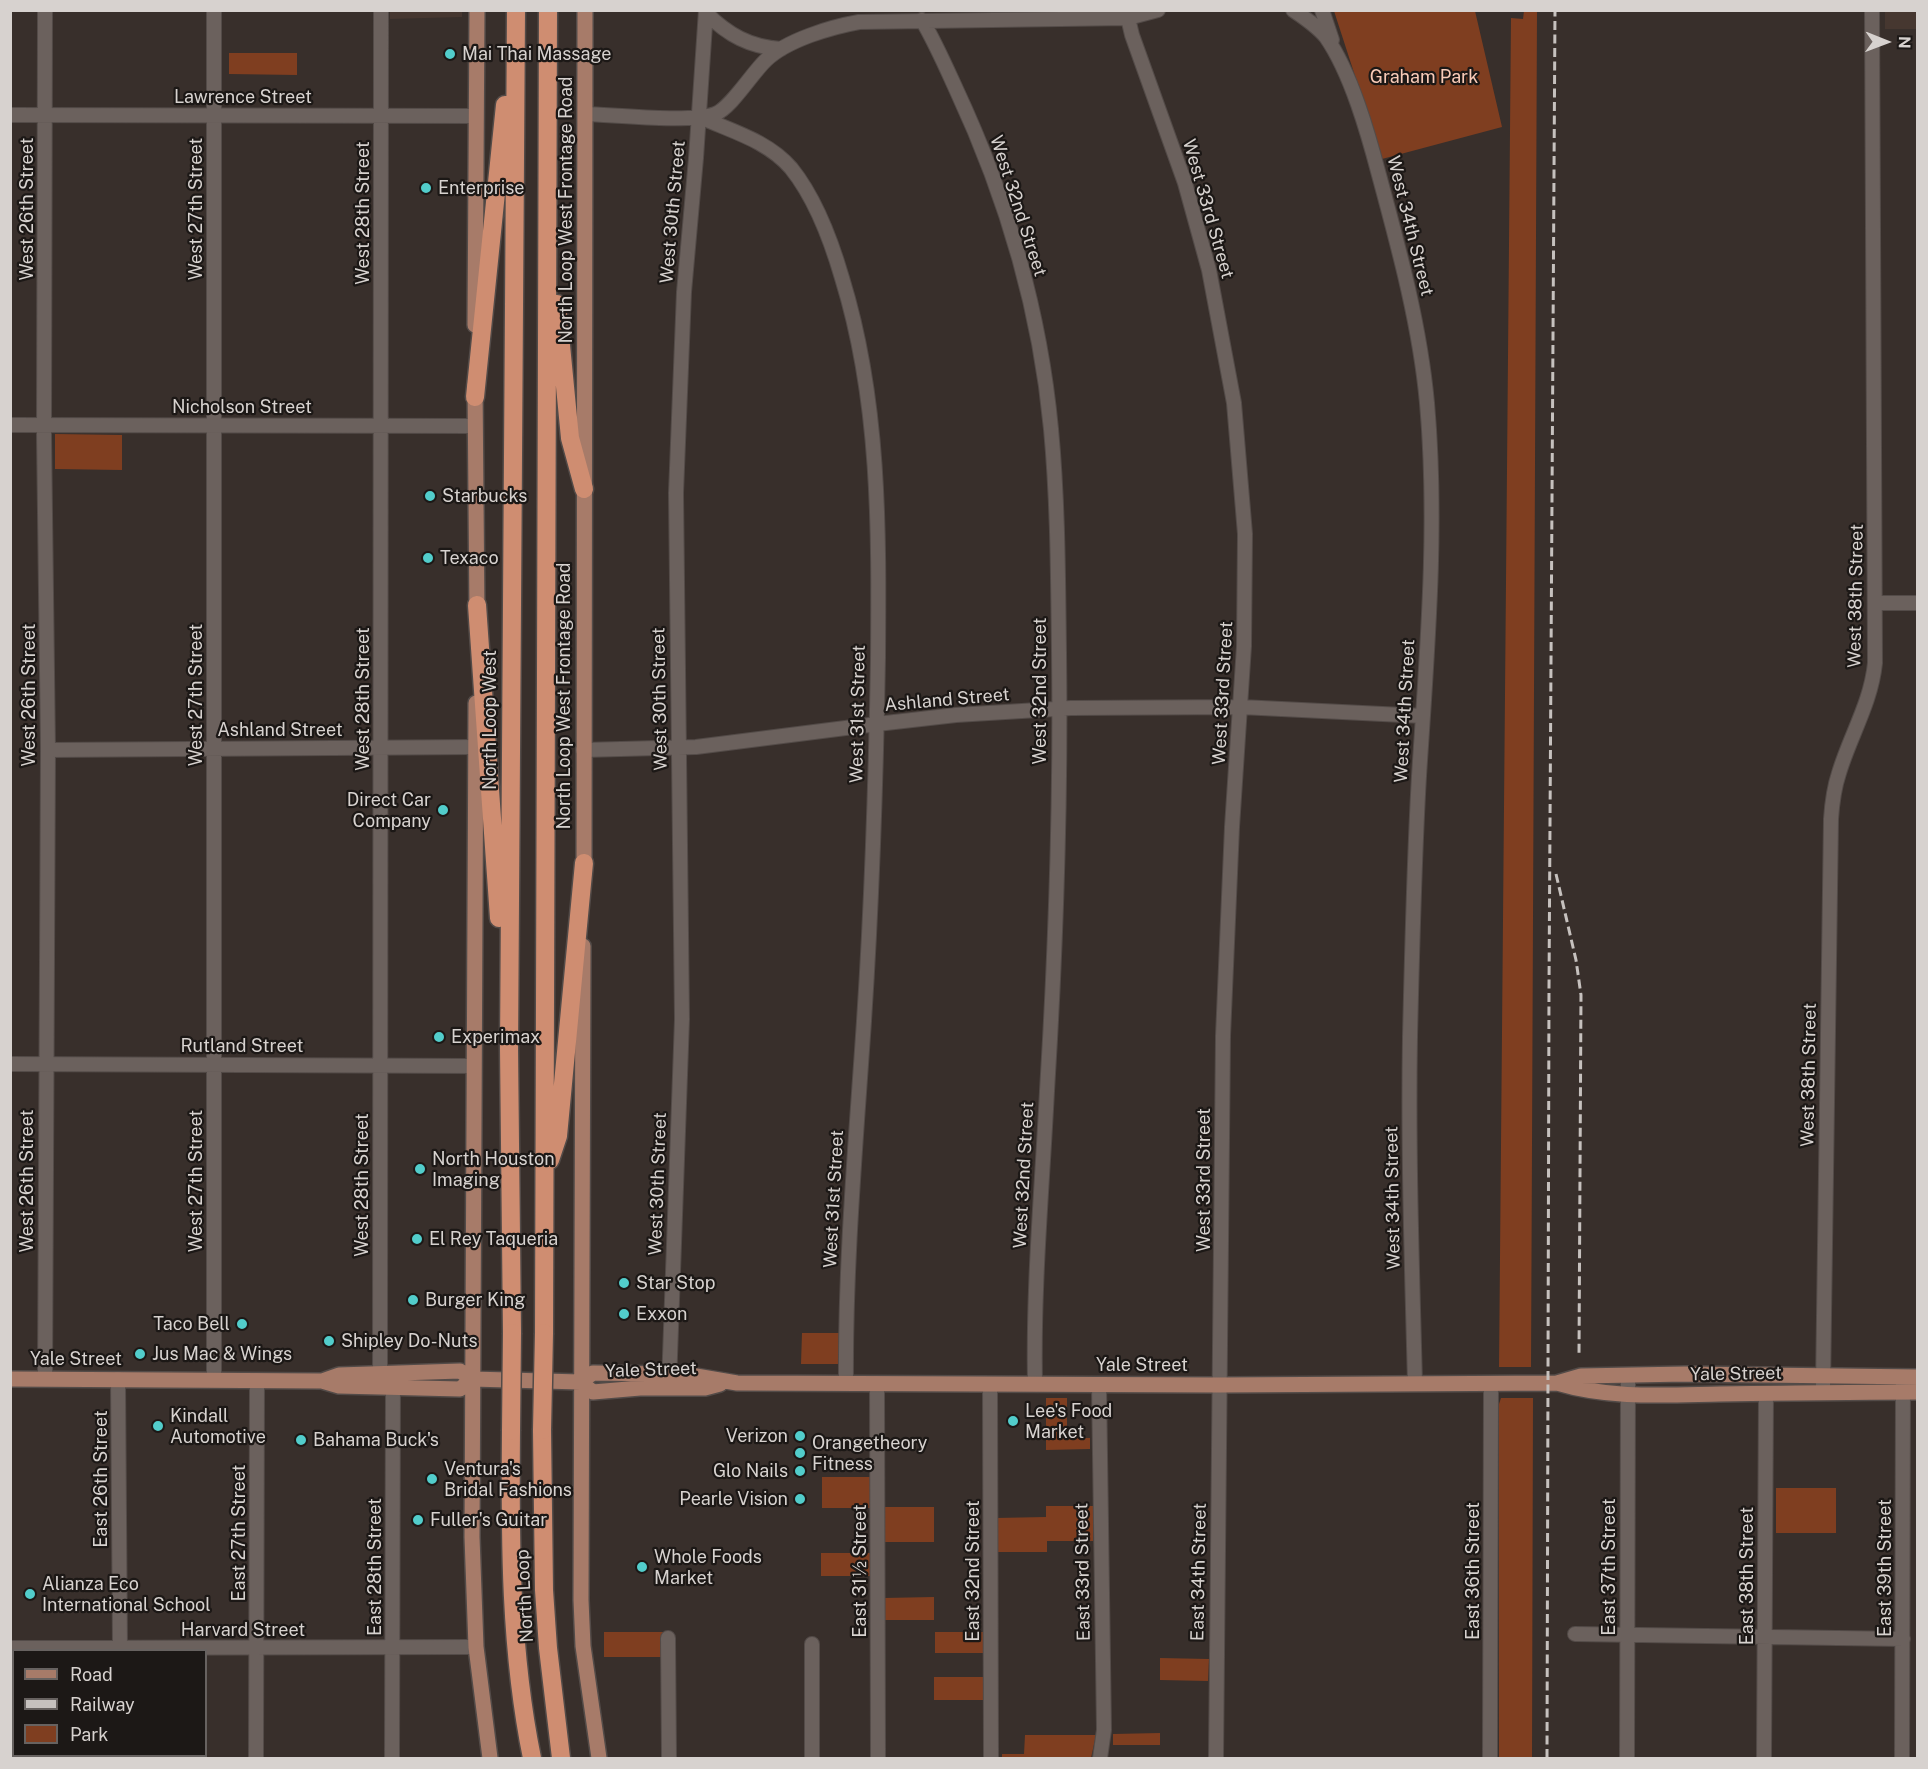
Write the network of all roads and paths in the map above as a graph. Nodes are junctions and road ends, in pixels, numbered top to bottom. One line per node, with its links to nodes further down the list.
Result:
1 (45, 10): 19 (street, West 26th Street)
2 (214, 10): 20 (street, West 27th Street)
3 (381, 10): 21 (street, West 28th Street)
4 (477, 10): 22 (main road)
5 (515, 10): 25 (highway); 46 (highway, North Loop West)
6 (548, 10): 24 (highway)
7 (585, 10): 17 (main road, North Loop West Frontage Road)
8 (1158, 10): 13 (street)
9 (1293, 10): 16 (street, West 34th Street)
10 (1322, 10): 16 (street, West 34th Street)
11 (1872, 10): 32 (street, West 38th Street)
12 (706, 12): 15 (street); 23 (street, West 30th Street)
13 (1128, 18): 14 (street); 35 (street, West 33rd Street)
14 (922, 20): 15 (street); 36 (street, West 32nd Street)
15 (781, 50): 23 (street)
16 (1335, 54): 37 (street, West 34th Street)
17 (586, 114): 23 (street); 31 (main road, North Loop West Frontage Road)
18 (10, 115): 19 (street, Lawrence Street)
19 (45, 115): 20 (street, Lawrence Street); 27 (street, West 26th Street)
20 (214, 115): 21 (street, Lawrence Street); 28 (street, West 27th Street)
21 (381, 116): 22 (street, Lawrence Street); 29 (street, West 28th Street)
22 (476, 116): 25 (main road)
23 (698, 116): 38 (street, West 31st Street); 42 (street, West 30th Street)
24 (547, 207): 31 (highway); 52 (highway)
25 (475, 397): 30 (main road)
26 (10, 425): 27 (street, Nicholson Street)
27 (45, 425): 28 (street, Nicholson Street); 43 (street, West 26th Street)
28 (214, 425): 29 (street, Nicholson Street); 40 (street, West 27th Street)
29 (381, 425): 30 (street, Nicholson Street); 41 (street, West 28th Street)
30 (474, 426): 34 (main road)
31 (584, 489): 44 (main road, North Loop West Frontage Road)
32 (1875, 603): 33 (street); 55 (street, West 38th Street)
33 (1917, 603)
34 (477, 605): 39 (main road); 46 (highway)
35 (1241, 707): 36 (street, Ashland Street); 37 (street, Ashland Street); 73 (street, West 33rd Street)
36 (1060, 709): 38 (street, Ashland Street); 70 (street, West 32nd Street)
37 (1423, 716): 67 (street, West 34th Street)
38 (877, 724): 42 (street, Ashland Street); 65 (street, West 31st Street)
39 (476, 747): 41 (street, Ashland Street); 51 (main road)
40 (214, 748): 41 (street, Ashland Street); 43 (street, Ashland Street); 49 (street, West 27th Street)
41 (381, 748): 50 (street, West 28th Street)
42 (680, 748): 44 (street, Ashland Street); 63 (street, West 30th Street)
43 (48, 750): 48 (street, West 26th Street)
44 (583, 750): 45 (main road, North Loop West Frontage Road)
45 (584, 863): 52 (highway); 64 (main road, North Loop West Frontage Road)
46 (509, 1048): 79 (highway, North Loop West, bridge)
47 (10, 1064): 48 (street, Rutland Street)
48 (45, 1064): 49 (street, Rutland Street); 57 (street, West 26th Street)
49 (214, 1064): 50 (street, Rutland Street); 60 (street, West 27th Street)
50 (380, 1065): 51 (street, Rutland Street); 62 (street, West 28th Street)
51 (474, 1066): 59 (main road)
52 (545, 1179): 99 (highway, North Loop, bridge)
53 (1685, 1374): 54 (main road, Yale Street); 55 (main road, Yale Street); 77 (main road)
54 (1628, 1375): 68 (main road, Yale Street); 78 (street, East 37th Street)
55 (1823, 1375): 74 (main road, Yale Street); 75 (street, West 38th Street)
56 (10, 1379): 57 (main road, Yale Street)
57 (45, 1379): 58 (main road, Yale Street)
58 (118, 1379): 60 (main road, Yale Street); 91 (street, East 26th Street)
59 (472, 1379): 62 (main road, Yale Street); 64 (main road, Yale Street); 87 (main road)
60 (213, 1380): 61 (main road, Yale Street)
61 (257, 1380): 62 (main road, Yale Street); 89 (street, East 27th Street)
62 (387, 1381): 86 (street, East 28th Street)
63 (669, 1381): 64 (main road, Yale Street); 65 (main road, Yale Street)
64 (580, 1382): 100 (main road, North Loop West Frontage Road)
65 (846, 1383): 66 (main road, Yale Street)
66 (877, 1383): 69 (main road, Yale Street); 103 (street, East 31½ Street)
67 (1415, 1383): 71 (main road, Yale Street); 73 (main road, Yale Street)
68 (1557, 1383): 71 (main road, Yale Street); 78 (main road, Yale Street)
69 (990, 1384): 70 (main road, Yale Street); 104 (street, East 32nd Street)
70 (1035, 1384): 72 (main road, Yale Street)
71 (1491, 1384): 107 (street, East 36th Street)
72 (1099, 1385): 73 (main road, Yale Street); 105 (street, East 33rd Street)
73 (1219, 1385): 106 (street, East 34th Street)
74 (1910, 1385): 75 (main road, Yale Street); 84 (street, East 39th Street)
75 (1822, 1392): 76 (main road, Yale Street)
76 (1766, 1393): 77 (main road, Yale Street); 82 (street, East 38th Street)
77 (1684, 1395): 78 (main road, Yale Street)
78 (1628, 1396): 81 (street, East 37th Street)
79 (511, 1431): 93 (highway, North Loop)
80 (1575, 1634): 81 (street)
81 (1626, 1634): 82 (street); 108 (street, East 37th Street)
82 (1765, 1636): 84 (street); 109 (street, East 38th Street)
83 (668, 1638): 101 (street)
84 (1903, 1639): 110 (street, East 39th Street)
85 (812, 1644): 102 (street)
86 (393, 1647): 87 (street, Harvard Street); 89 (street, Harvard Street); 95 (street, East 28th Street)
87 (476, 1647): 96 (main road)
88 (10, 1648): 90 (street, Harvard Street)
89 (256, 1648): 92 (street, Harvard Street); 94 (street, East 27th Street)
90 (65, 1649)
91 (120, 1649)
92 (188, 1649)
93 (526, 1729): 97 (highway); 98 (highway, North Loop)
94 (256, 1758)
95 (392, 1758)
96 (490, 1758)
97 (527, 1758)
98 (532, 1758)
99 (561, 1758)
100 (599, 1758)
101 (669, 1758)
102 (812, 1758)
103 (878, 1758)
104 (991, 1758)
105 (1100, 1758)
106 (1216, 1758)
107 (1490, 1758)
108 (1627, 1758)
109 (1764, 1758)
110 (1902, 1758)

